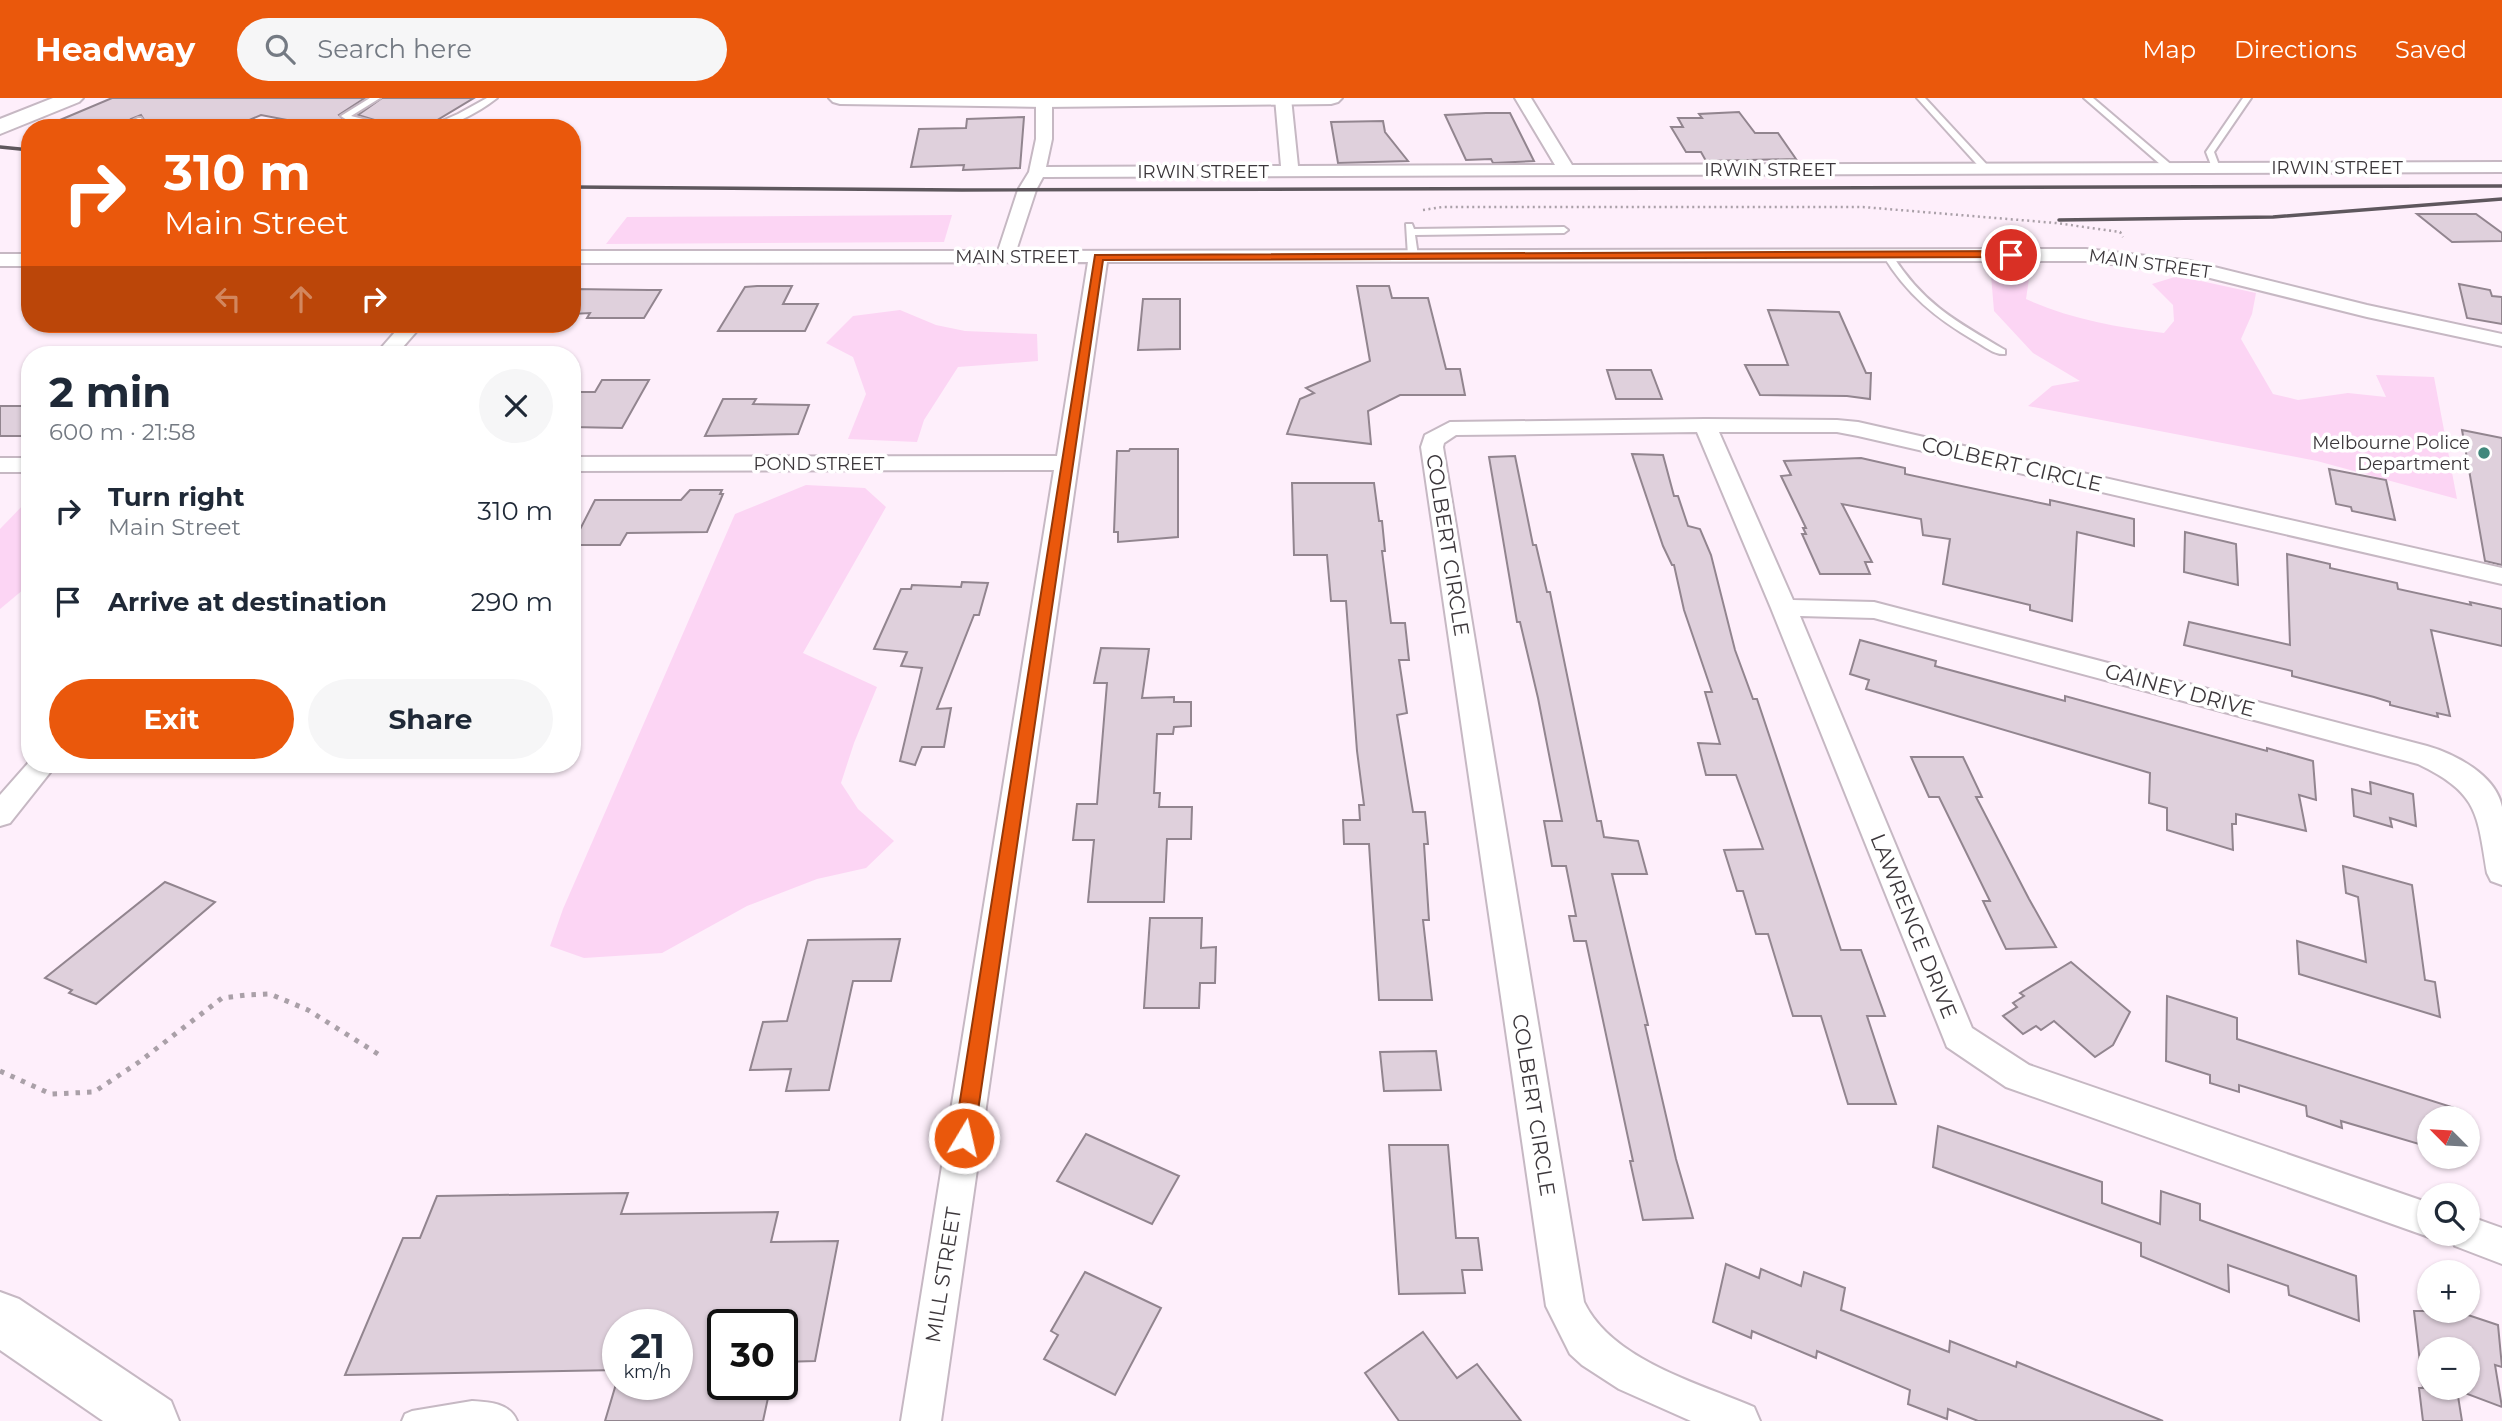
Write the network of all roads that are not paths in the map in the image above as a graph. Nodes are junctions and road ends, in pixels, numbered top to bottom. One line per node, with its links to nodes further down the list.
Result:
1 (72, 98): 14 (main road)
2 (376, 98): 12 (lane)
3 (493, 98): 13 (lane)
4 (840, 98): 11 (main road)
5 (1283, 98): 6 (main road); 11 (main road); 21 (street)
6 (1331, 98)
7 (1523, 98): 19 (street)
8 (1921, 98): 17 (lane)
9 (2088, 98): 18 (lane)
10 (2247, 98): 16 (lane)
11 (1044, 100): 20 (street)
12 (350, 119)
13 (455, 119)
14 (0, 127)
15 (2502, 167): 16 (street, IRWIN STREET)
16 (2216, 168): 18 (street, IRWIN STREET)
17 (1986, 169): 18 (street, IRWIN STREET); 19 (street, IRWIN STREET)
18 (2171, 169)
19 (1567, 171): 21 (street, IRWIN STREET)
20 (1037, 172): 21 (street, IRWIN STREET); 27 (street)
21 (1290, 172)
22 (1564, 230): 24 (lane)
23 (1888, 255): 24 (street, MAIN STREET); 31 (street, MAIN STREET); 33 (lane)
24 (1413, 256): 26 (street, MAIN STREET)
25 (581, 257): 27 (street, MAIN STREET)
26 (1098, 257): 27 (street, MAIN STREET); 35 (street, MILL STREET)
27 (1005, 258)
28 (0, 260): 29 (street)
29 (21, 260)
30 (405, 333): 32 (street)
31 (2502, 340)
32 (393, 346)
33 (2001, 352)
34 (1705, 425): 39 (street, COLBERT CIRCLE); 40 (street, LAWRENCE DRIVE); 52 (street, COLBERT CIRCLE)
35 (1065, 463): 36 (street, POND STREET); 51 (street, MILL STREET)
36 (581, 464)
37 (0, 465): 38 (street)
38 (21, 465)
39 (2502, 576)
40 (1784, 608): 43 (street, GAINEY DRIVE); 44 (street, LAWRENCE DRIVE)
41 (35, 773): 42 (street)
42 (0, 815)
43 (2502, 873)
44 (2417, 1216)
45 (2480, 1238): 46 (street)
46 (2502, 1246)
47 (0, 1318): 48 (main road)
48 (151, 1421)
49 (412, 1421): 50 (lane)
50 (507, 1421)
51 (921, 1421)
52 (1740, 1421)

